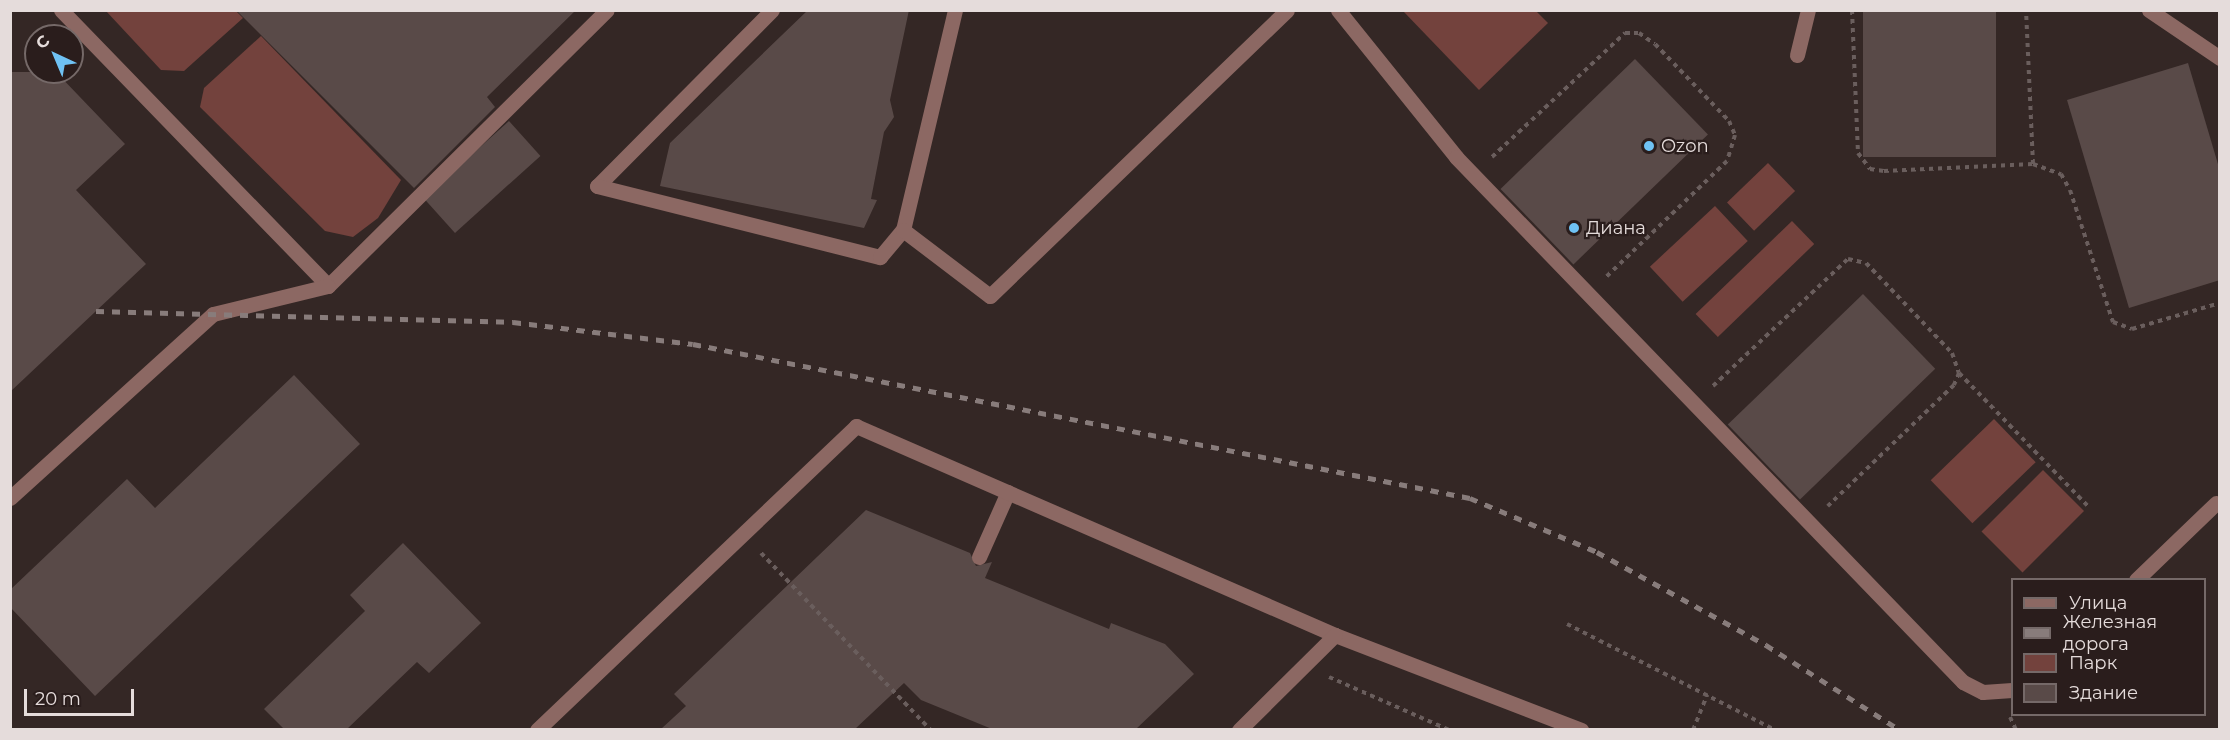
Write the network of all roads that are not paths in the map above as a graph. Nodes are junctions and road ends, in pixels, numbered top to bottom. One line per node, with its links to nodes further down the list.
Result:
1 (61, 10): 12 (lane)
2 (607, 10): 12 (lane)
3 (772, 10): 11 (lane)
4 (955, 10): 11 (lane)
5 (1287, 10): 11 (lane)
6 (1338, 10): 19 (lane)
7 (1808, 10): 9 (lane)
8 (2149, 10): 10 (lane)
9 (1797, 55)
10 (2220, 58)
11 (903, 230)
12 (328, 286): 14 (lane)
13 (1008, 492): 16 (lane); 18 (lane); 20 (lane)
14 (10, 498)
15 (2216, 503): 17 (lane)
16 (979, 556)
17 (2137, 578)
18 (1335, 635): 21 (lane); 22 (lane)
19 (2011, 690)
20 (537, 729)
21 (1239, 729)
22 (1581, 729)

